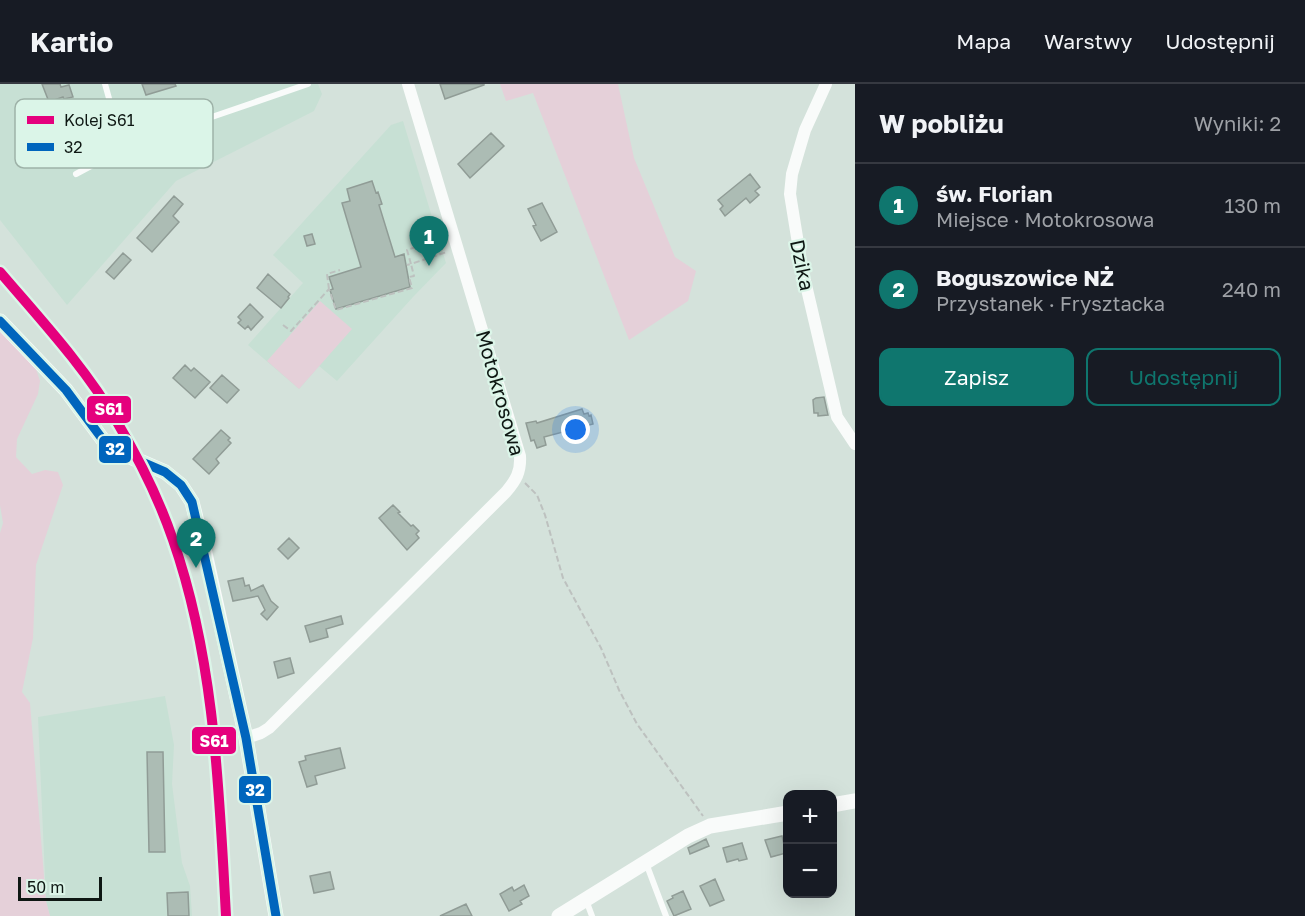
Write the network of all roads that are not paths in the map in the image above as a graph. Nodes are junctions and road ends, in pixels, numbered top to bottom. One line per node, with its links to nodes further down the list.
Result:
1 (105, 84): 6 (lane)
2 (308, 84): 5 (lane)
3 (408, 84): 12 (street, Motokrosowa)
4 (826, 84): 11 (street, Dzika)
5 (300, 85): 7 (lane)
6 (109, 99)
7 (213, 116)
8 (87, 168): 9 (lane)
9 (76, 174)
10 (0, 321): 12 (street)
11 (855, 444)
12 (246, 738): 18 (street)
13 (855, 801): 14 (street)
14 (837, 804)
15 (783, 814): 16 (street)
16 (645, 862): 17 (street); 21 (lane)
17 (586, 900): 19 (street); 20 (lane)
18 (276, 916)
19 (560, 916)
20 (592, 916)
21 (666, 916)

